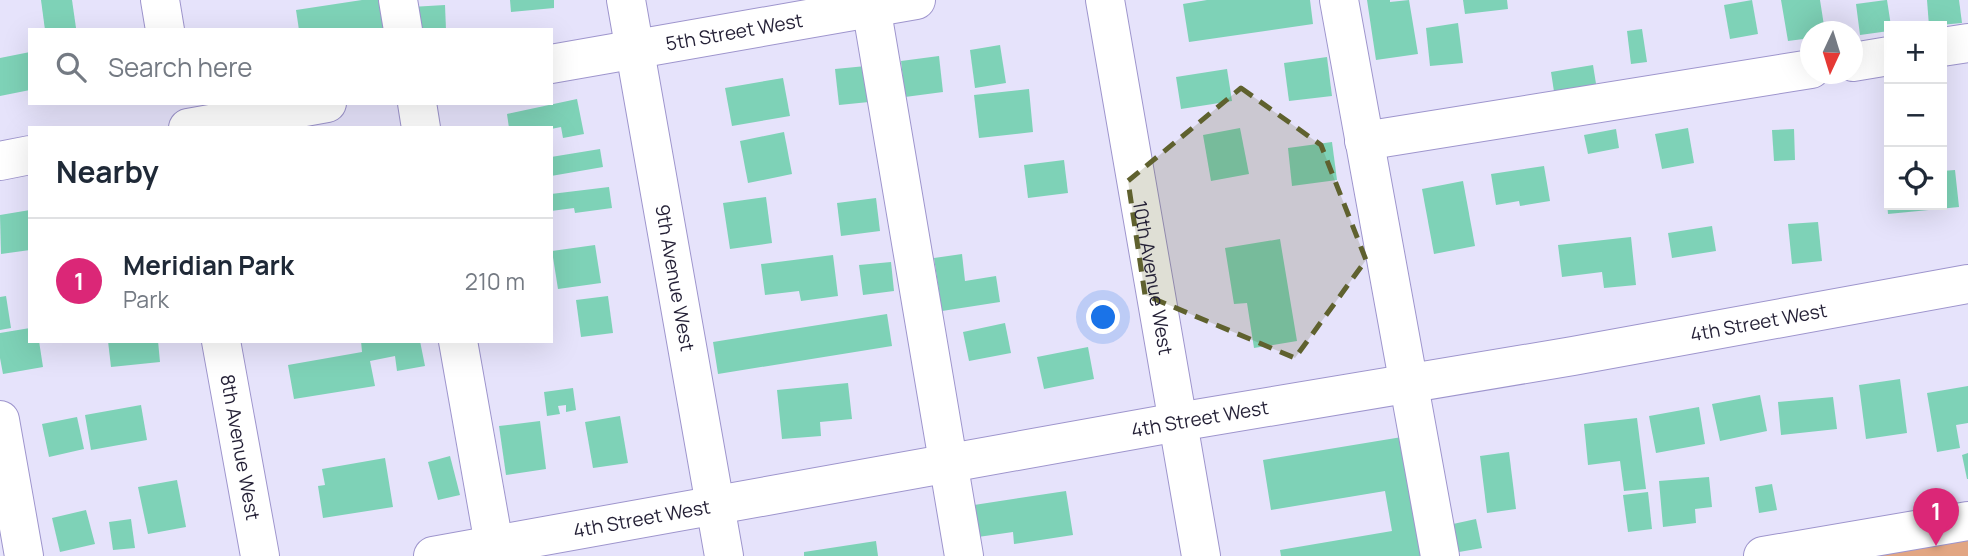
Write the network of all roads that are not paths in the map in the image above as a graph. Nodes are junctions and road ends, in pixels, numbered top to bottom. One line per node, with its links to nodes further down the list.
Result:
1 (160, 0): 8 (street)
2 (398, 0): 9 (street)
3 (626, 0): 12 (street, 9th Avenue West)
4 (916, 0): 7 (street, 5th Street West)
5 (1105, 0): 31 (street, 10th Avenue West)
6 (1339, 0): 23 (street)
7 (871, 4): 12 (street, 5th Street West); 32 (street)
8 (165, 28)
9 (403, 28)
10 (1968, 43): 11 (street)
11 (1947, 46)
12 (635, 50): 15 (street, 5th Street West); 33 (street, 9th Avenue West)
13 (1884, 57): 14 (street)
14 (1863, 60)
15 (553, 64)
16 (1800, 71): 23 (street)
17 (179, 105): 20 (street)
18 (316, 105): 21 (street)
19 (416, 105): 22 (street)
20 (184, 126)
21 (196, 126)
22 (421, 126)
23 (1364, 141): 29 (street)
24 (28, 155): 25 (street)
25 (0, 161)
26 (1968, 284): 29 (street, 4th Street West)
27 (221, 343): 37 (street, 8th Avenue West)
28 (458, 343): 35 (street)
29 (1408, 384): 31 (street, 4th Street West); 42 (street)
30 (0, 420): 36 (street)
31 (1178, 422): 32 (street, 4th Street West); 41 (street, 10th Avenue West)
32 (948, 464): 33 (street, 4th Street West); 40 (street)
33 (715, 506): 35 (street, 4th Street West); 39 (street, 9th Avenue West)
34 (1968, 521): 43 (street)
35 (495, 551): 38 (street, 4th Street West)
36 (24, 556)
37 (260, 556)
38 (433, 556)
39 (724, 556)
40 (964, 556)
41 (1200, 556)
42 (1440, 556)
43 (1763, 556)

